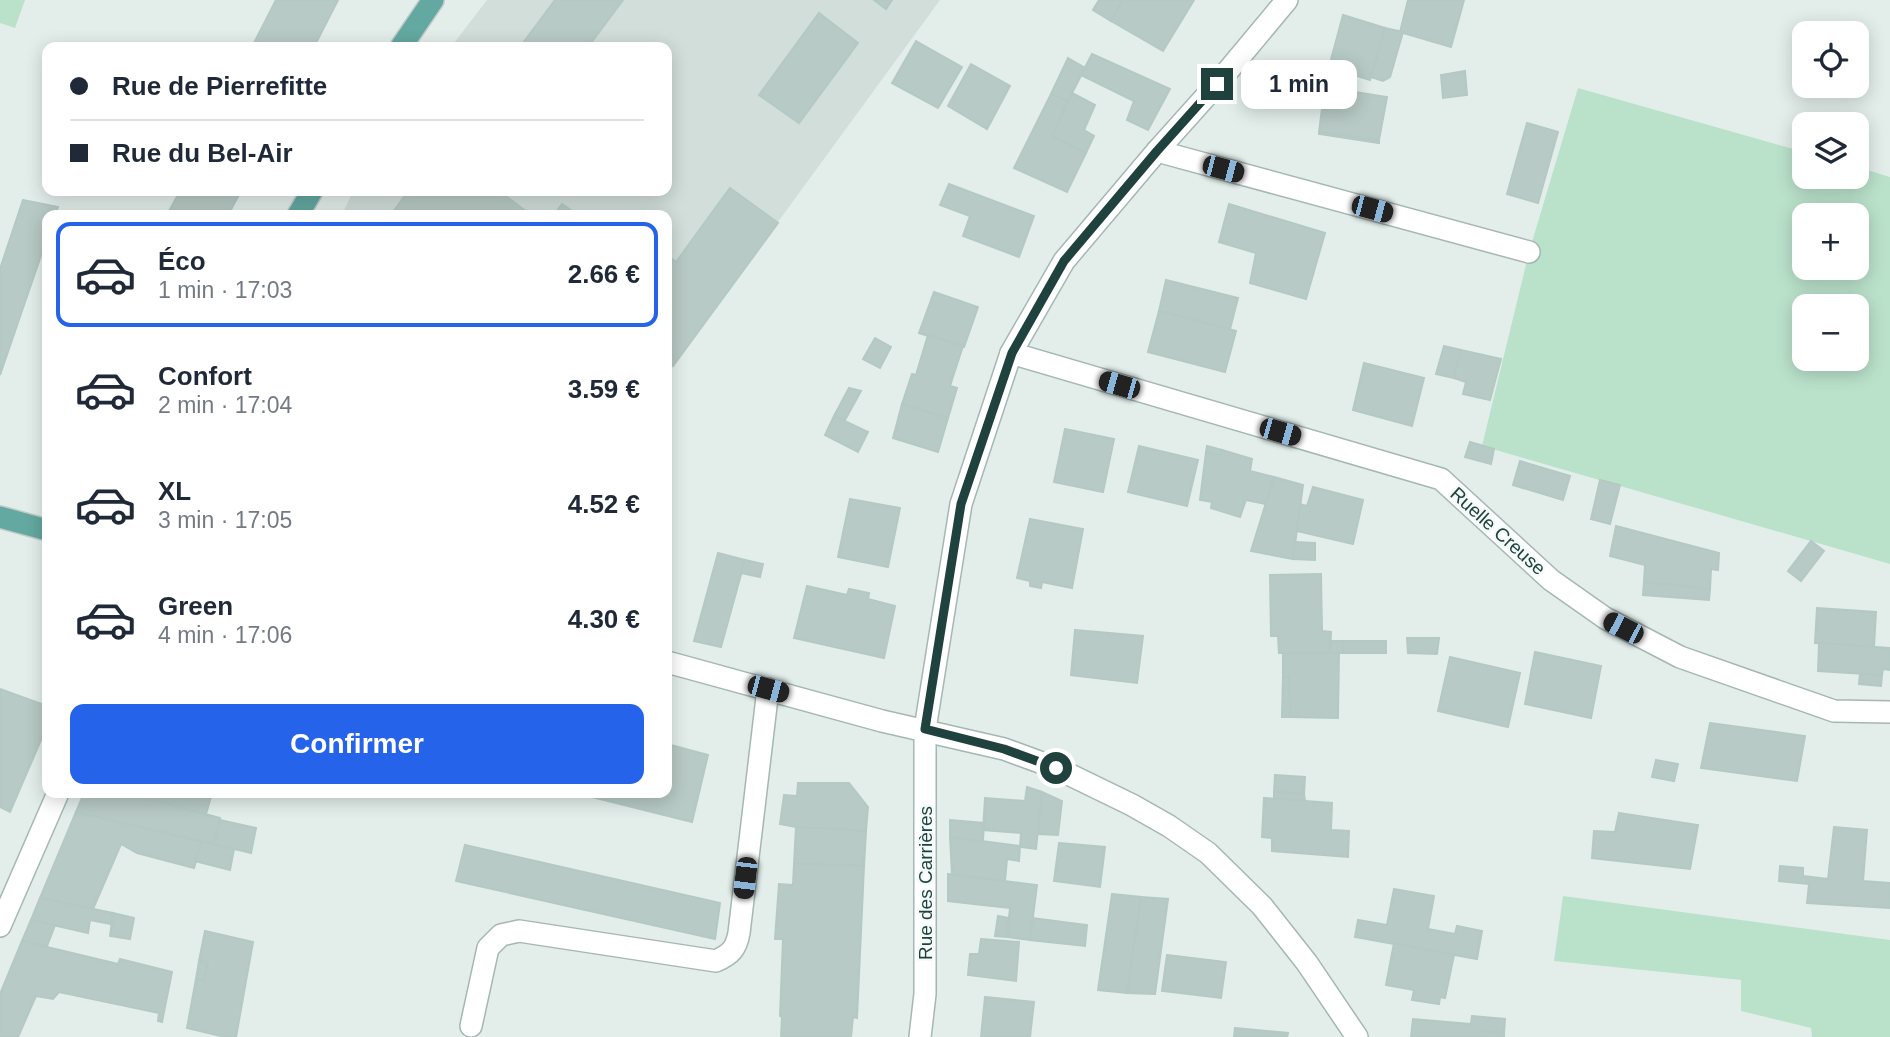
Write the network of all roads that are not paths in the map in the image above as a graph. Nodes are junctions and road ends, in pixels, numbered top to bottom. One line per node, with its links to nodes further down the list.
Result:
1 (433, 0): 3 (main road)
2 (1287, 0): 4 (street, Rue des Carrières)
3 (404, 42)
4 (1157, 151): 5 (street); 6 (street, Rue des Carrières)
5 (1529, 252)
6 (1012, 353): 11 (street, Ruelle Creuse); 12 (street, Rue des Carrières)
7 (0, 517): 8 (main road)
8 (42, 529)
9 (672, 663): 10 (street)
10 (768, 689): 12 (street); 15 (street)
11 (1890, 712)
12 (925, 729): 16 (street, Rue des Carrières); 17 (street)
13 (56, 798): 14 (street)
14 (0, 926)
15 (471, 1026)
16 (920, 1037)
17 (1357, 1037)

